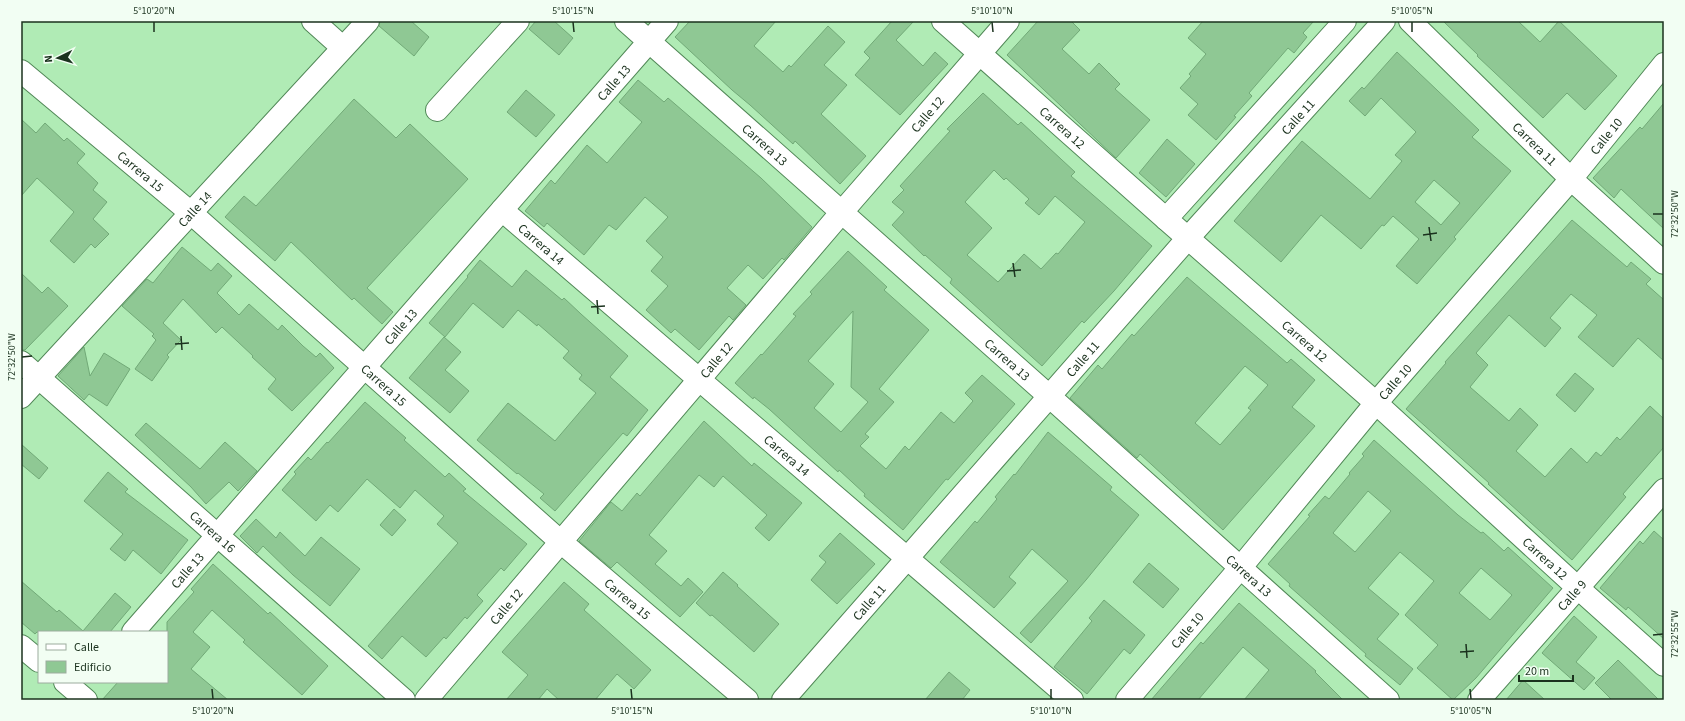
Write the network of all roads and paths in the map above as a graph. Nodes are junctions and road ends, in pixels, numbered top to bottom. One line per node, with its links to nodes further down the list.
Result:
1 (313, 21): 12 (street)
2 (368, 21): 12 (street, Calle 14)
3 (518, 21): 16 (street)
4 (626, 21): 11 (street, Carrera 13)
5 (667, 21): 11 (street, Calle 13)
6 (943, 21): 13 (street, Carrera 12)
7 (1008, 21): 13 (street, Calle 12)
8 (1345, 21): 21 (street)
9 (1384, 21): 22 (street, Calle 11)
10 (1410, 21): 17 (street, Carrera 11)
11 (649, 42): 18 (street, Calle 13); 20 (street, Carrera 13)
12 (342, 47): 19 (street, Calle 14)
13 (980, 54): 20 (street, Calle 12); 21 (street, Carrera 12)
14 (1664, 64): 17 (street, Calle 10)
15 (21, 70): 19 (street, Carrera 15)
16 (437, 110)
17 (1571, 178): 23 (street, Carrera 11); 30 (street, Calle 10)
18 (502, 210): 25 (street, Calle 13); 27 (street, Carrera 14)
19 (191, 213): 25 (street, Carrera 15); 26 (street, Calle 14)
20 (841, 213): 27 (street, Calle 12); 28 (street, Carrera 13)
21 (1166, 219): 22 (street, Carrera 12)
22 (1188, 238): 28 (street, Calle 11); 30 (street, Carrera 12)
23 (1664, 263)
24 (21, 362): 26 (street, Carrera 16)
25 (364, 368): 32 (street, Calle 13); 33 (street, Carrera 15)
26 (39, 378): 29 (street, Calle 14); 32 (street, Carrera 16)
27 (700, 379): 33 (street, Calle 12); 34 (street, Carrera 14)
28 (1049, 396): 34 (street, Calle 11); 35 (street, Carrera 13)
29 (21, 397)
30 (1376, 403): 35 (street, Calle 10); 36 (street, Carrera 12)
31 (1664, 490): 36 (street, Calle 9)
32 (218, 536): 37 (street, Calle 13); 41 (street, Carrera 16)
33 (561, 542): 42 (street, Calle 12); 43 (street, Carrera 15)
34 (908, 558): 44 (street, Calle 11); 45 (street, Carrera 14)
35 (1241, 567): 46 (street, Calle 10); 47 (street, Carrera 13)
36 (1578, 588): 40 (street, Carrera 12); 48 (street, Calle 9)
37 (134, 631)
38 (21, 646): 39 (street)
39 (38, 660)
40 (1664, 665)
41 (404, 700)
42 (426, 700)
43 (747, 700)
44 (783, 700)
45 (1072, 700)
46 (1127, 700)
47 (1388, 700)
48 (1479, 700)

